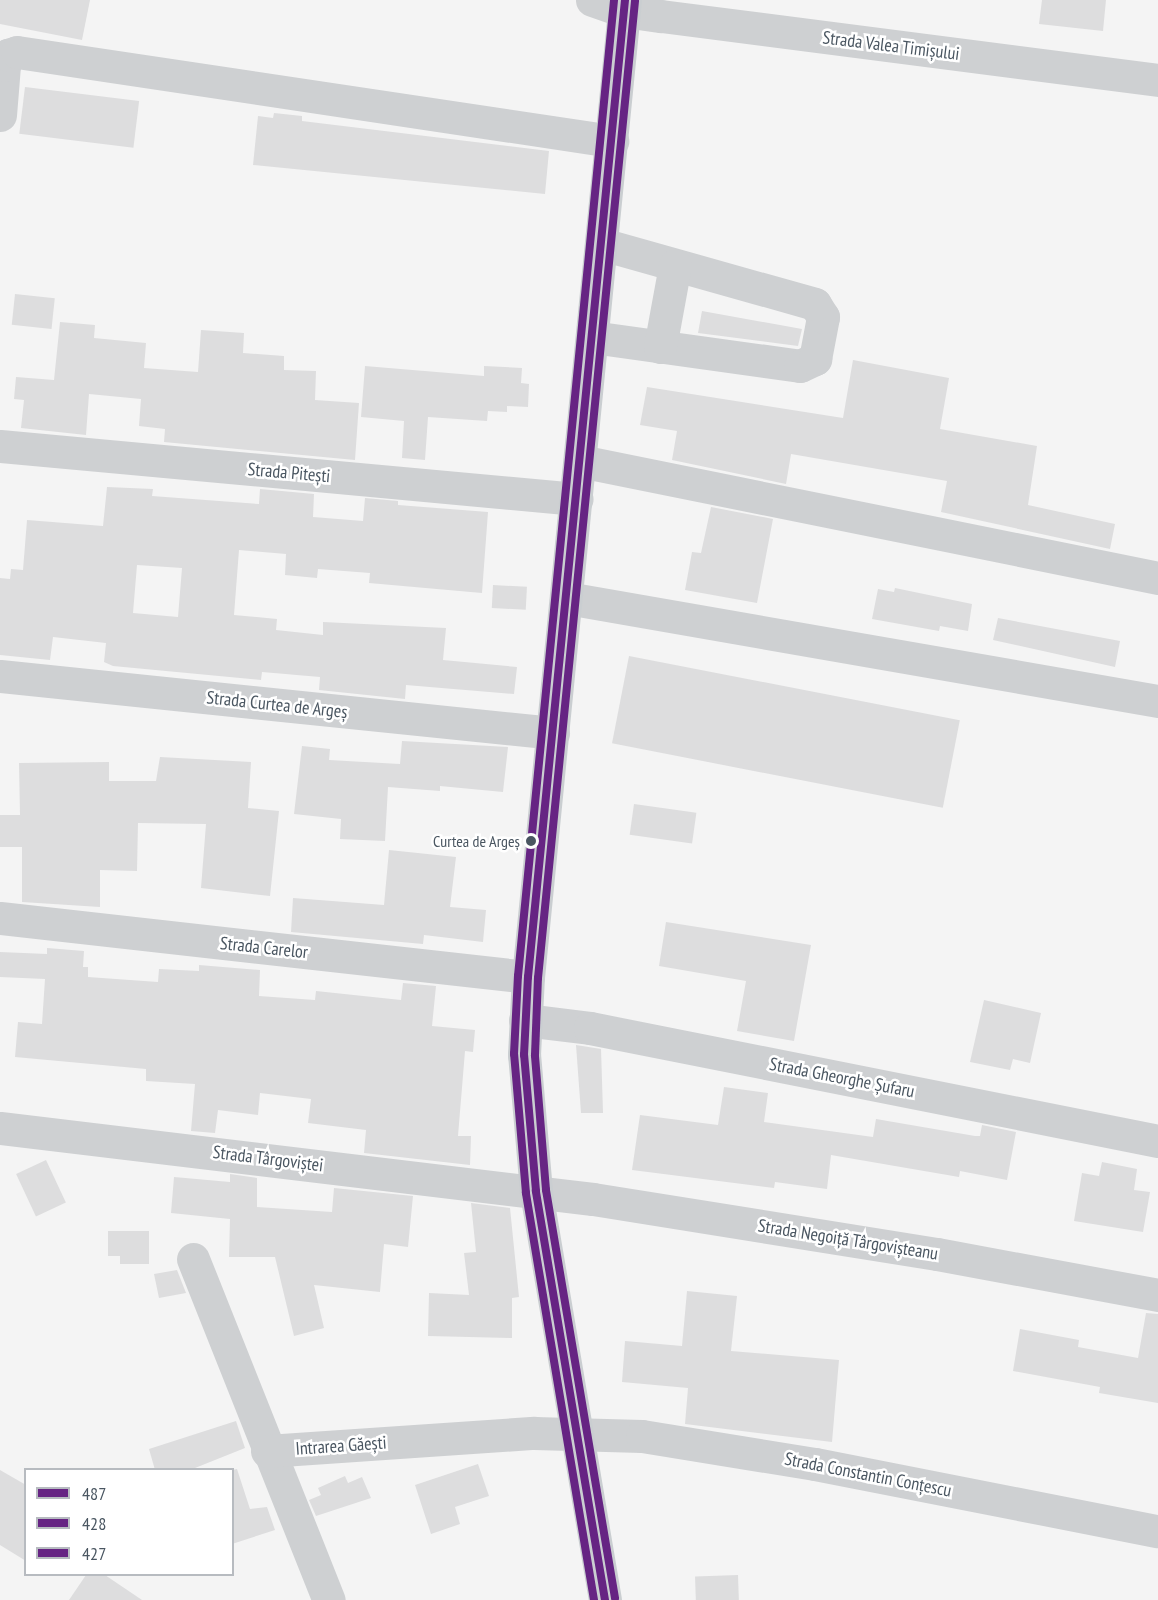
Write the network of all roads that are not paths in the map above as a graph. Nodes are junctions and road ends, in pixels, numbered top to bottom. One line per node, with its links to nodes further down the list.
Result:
1 (592, 0): 2 (street, Strada Valea Timișului)
2 (624, 6): 3 (street, Strada Valea Timișului); 5 (main road)
3 (1158, 80)
4 (0, 115): 5 (street)
5 (612, 141): 6 (main road)
6 (601, 244): 7 (street); 8 (main road)
7 (675, 265): 9 (street); 9 (street)
8 (592, 338): 9 (street); 11 (main road)
9 (660, 347)
10 (0, 446): 12 (street, Strada Pitești)
11 (580, 461): 12 (main road); 13 (street)
12 (577, 499): 14 (main road)
13 (1158, 578)
14 (567, 598): 16 (street); 17 (main road)
15 (0, 676): 17 (street, Strada Curtea de Argeș)
16 (1158, 701)
17 (553, 733): 19 (main road)
18 (0, 918): 19 (street, Strada Carelor)
19 (528, 977): 20 (main road)
20 (525, 1020): 22 (street, Strada Gheorghe Șufaru); 23 (main road)
21 (0, 1128): 23 (street, Strada Târgoviștei)
22 (1158, 1141)
23 (536, 1191): 25 (street, Strada Negoiță Târgovișteanu); 26 (main road)
24 (193, 1259): 27 (street)
25 (1158, 1295)
26 (576, 1433): 27 (street, Intrarea Găești); 28 (street, Strada Constantin Conțescu); 29 (main road)
27 (267, 1451): 30 (street, Intrarea Găești)
28 (1158, 1531)
29 (603, 1599)
30 (329, 1600)

